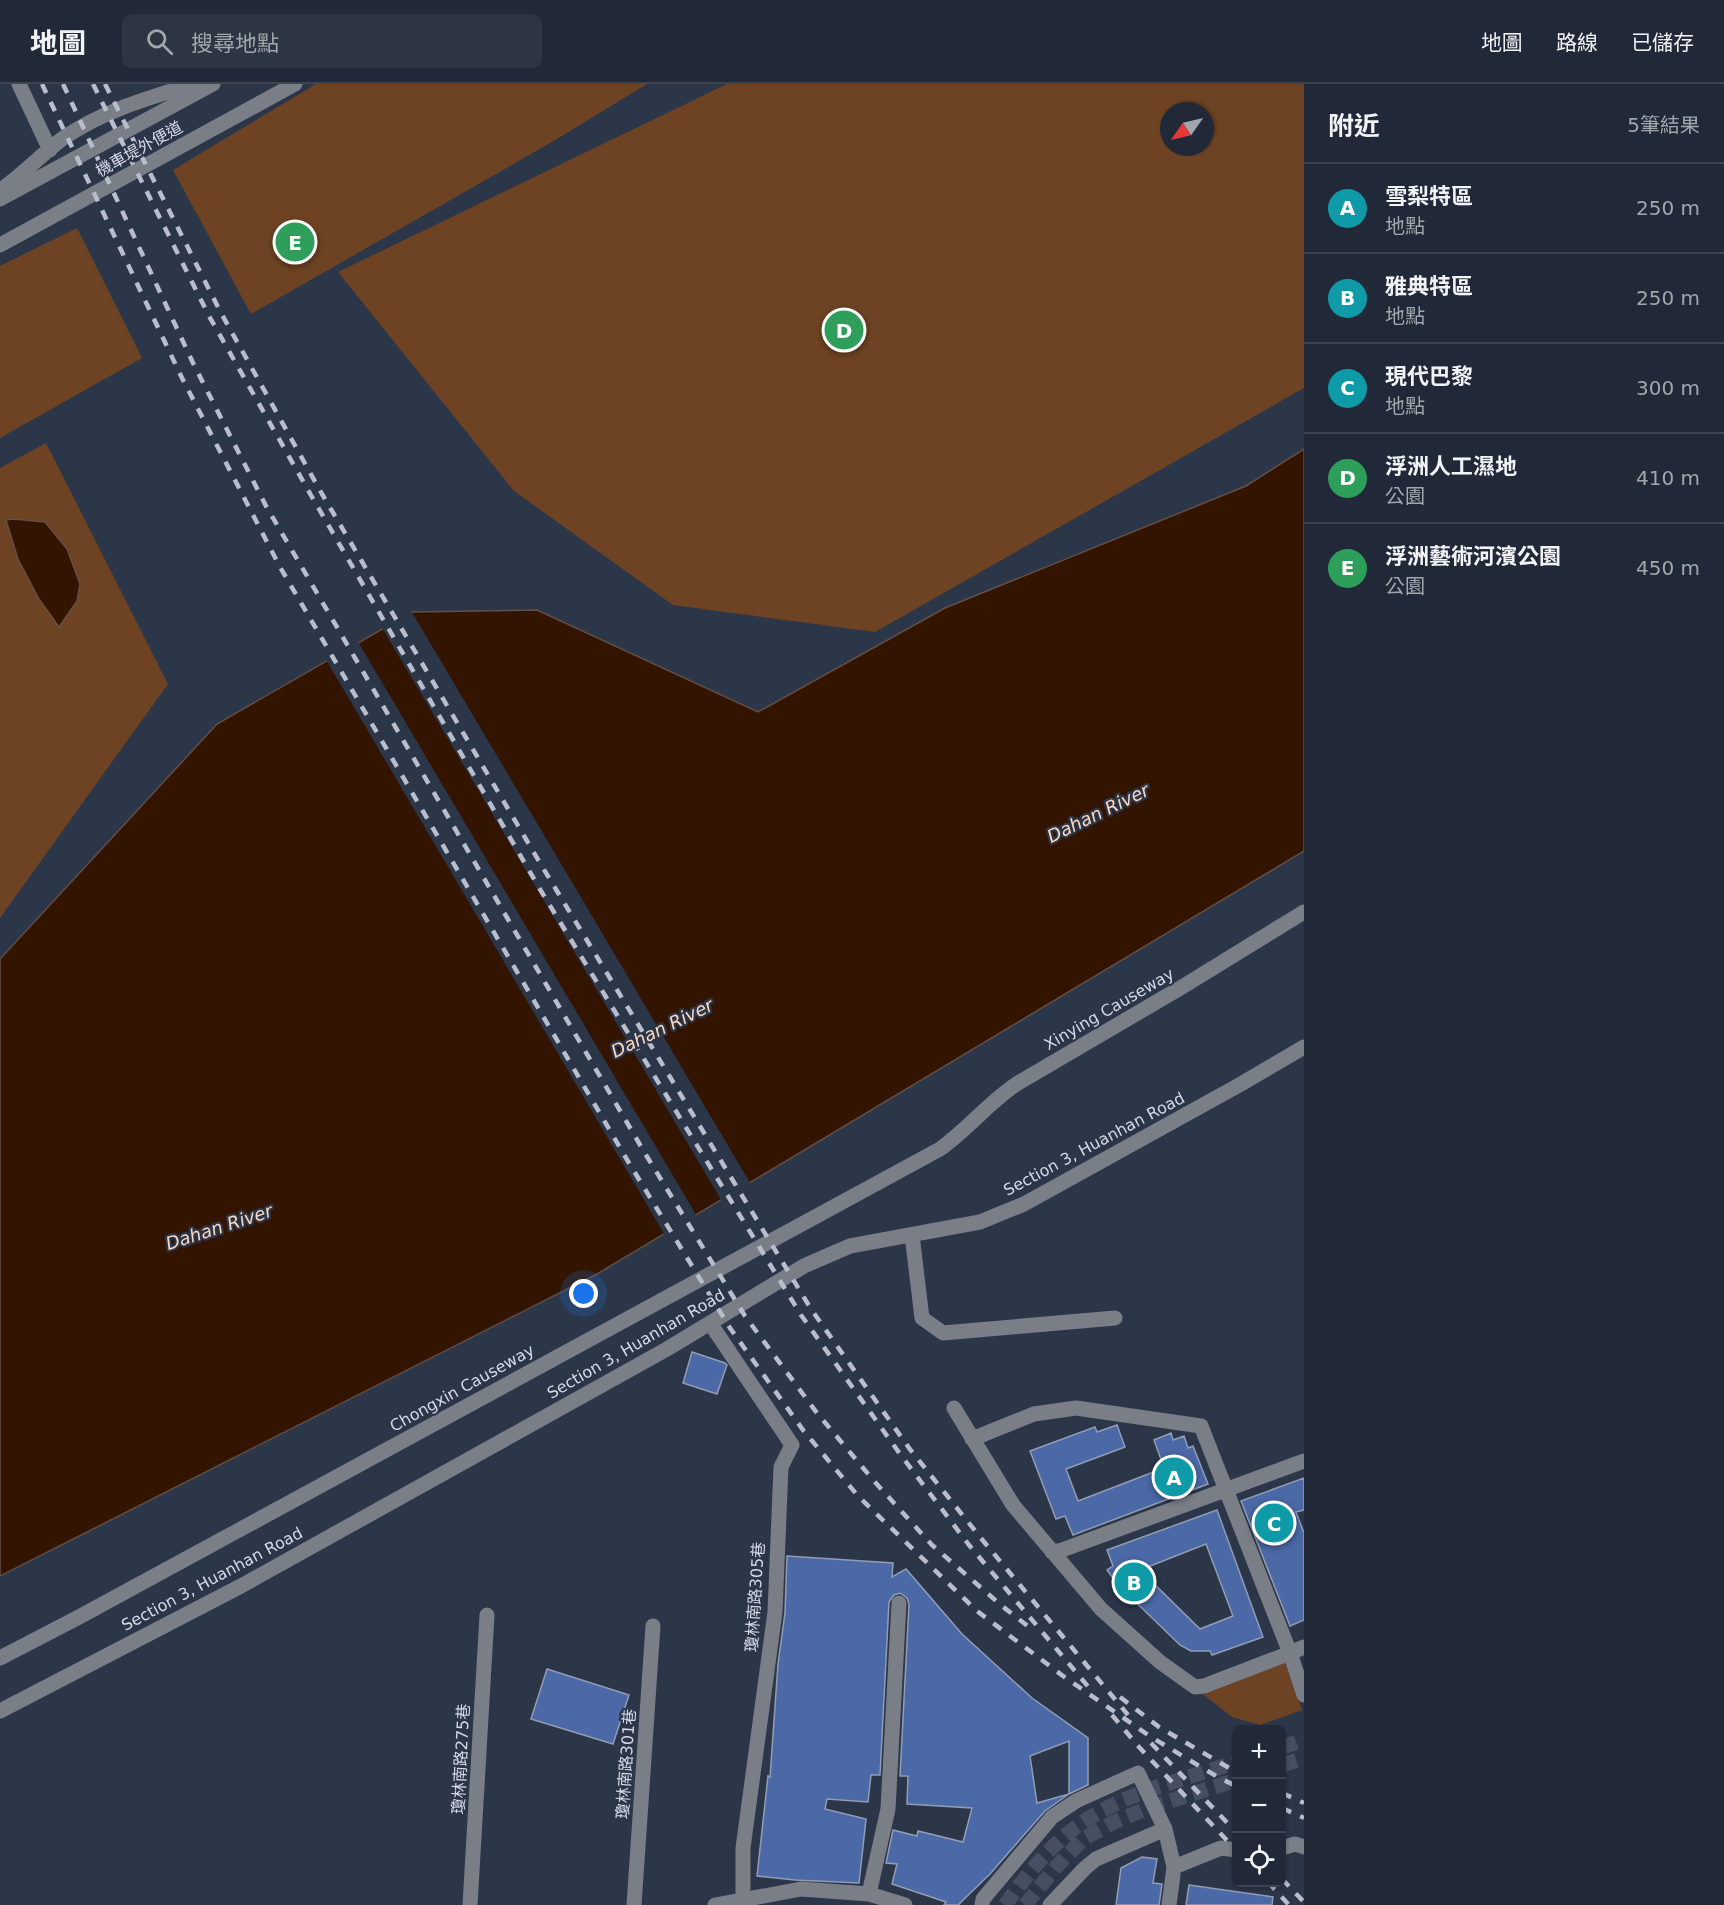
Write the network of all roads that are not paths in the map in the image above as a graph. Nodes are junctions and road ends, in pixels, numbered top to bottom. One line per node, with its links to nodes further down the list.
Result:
1 (19, 84): 6 (street)
2 (194, 84): 5 (street)
3 (213, 84): 8 (street)
4 (295, 84): 9 (street, 機車堤外便道)
5 (178, 86): 6 (street)
6 (50, 150): 7 (street)
7 (0, 190)
8 (0, 199)
9 (0, 245)
10 (1304, 912): 12 (street, Xinying Causeway)
11 (1304, 1047): 13 (street, Section 3, Huanhan Road)
12 (940, 1149): 25 (street, Chongxin Causeway)
13 (912, 1235): 14 (street); 15 (street, Section 3, Huanhan Road)
14 (1115, 1318)
15 (710, 1323): 27 (street, Section 3, Huanhan Road); 34 (street, 瓊林南路305巷)
16 (954, 1408): 17 (street)
17 (972, 1439): 19 (street); 20 (street)
18 (1304, 1461): 19 (street)
19 (1227, 1491): 20 (street); 24 (street)
20 (1052, 1552): 24 (street)
21 (899, 1603): 33 (street)
22 (487, 1615): 35 (street, 瓊林南路275巷)
23 (653, 1626): 36 (street, 瓊林南路301巷)
24 (1297, 1650): 26 (street)
25 (0, 1658)
26 (1304, 1695)
27 (0, 1711)
28 (1166, 1828): 32 (street); 39 (street); 40 (street)
29 (1286, 1847): 30 (street)
30 (1304, 1847)
31 (1232, 1849): 32 (street)
32 (1174, 1867): 41 (street)
33 (869, 1894): 34 (street); 38 (street)
34 (743, 1902): 37 (street)
35 (470, 1905)
36 (634, 1905)
37 (716, 1905)
38 (905, 1905)
39 (982, 1905)
40 (1050, 1905)
41 (1169, 1905)

